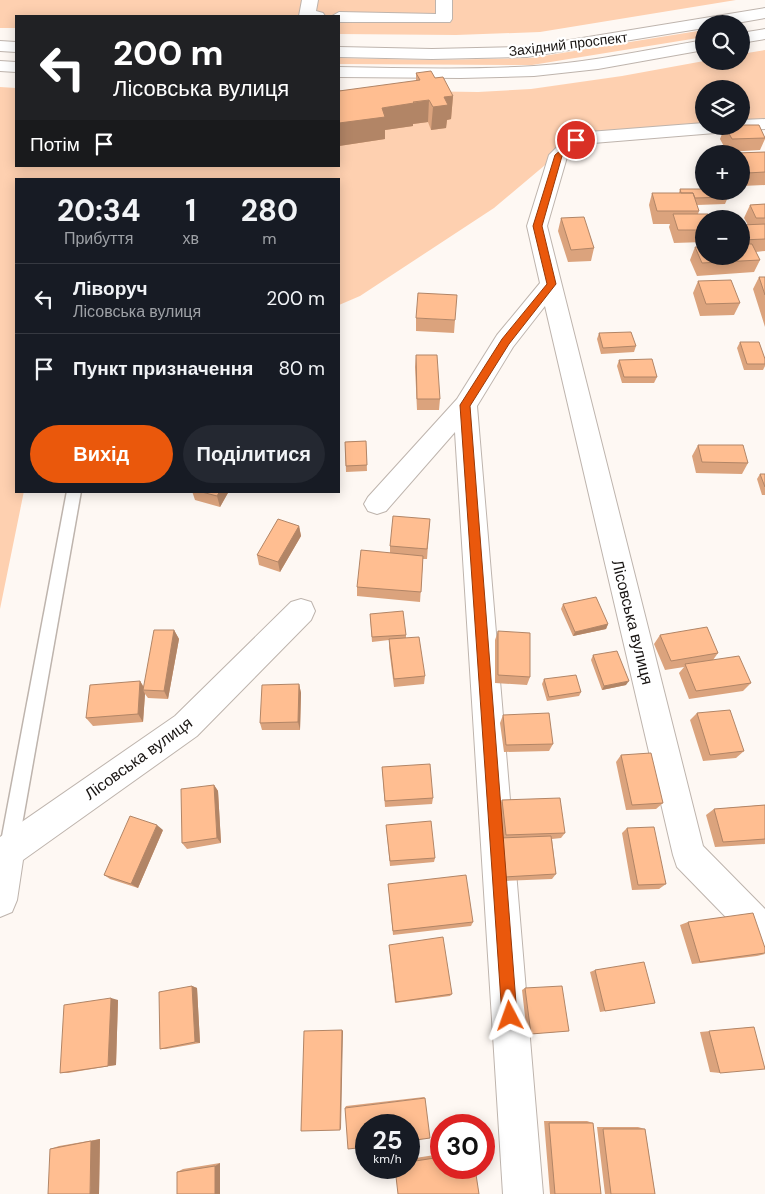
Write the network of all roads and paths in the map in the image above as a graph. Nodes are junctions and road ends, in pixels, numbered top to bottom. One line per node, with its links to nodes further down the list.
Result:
1 (310, 0): 4 (street)
2 (444, 0): 5 (street)
3 (765, 13): 11 (street, Західний проспект)
4 (307, 15)
5 (340, 17)
6 (765, 34): 7 (street)
7 (750, 36)
8 (0, 46): 9 (street)
9 (15, 47)
10 (695, 47): 14 (street, Західний проспект)
11 (340, 52)
12 (0, 66): 13 (street)
13 (15, 67)
14 (340, 72)
15 (765, 124): 16 (street, Лісовська вулиця)
16 (551, 284): 17 (street); 23 (street, Лісовська вулиця)
17 (465, 405): 19 (street); 24 (street)
18 (74, 493): 21 (lane)
19 (377, 504)
20 (301, 610): 21 (street, Лісовська вулиця)
21 (8, 851): 22 (street)
22 (0, 900)
23 (765, 932)
24 (522, 1194)

